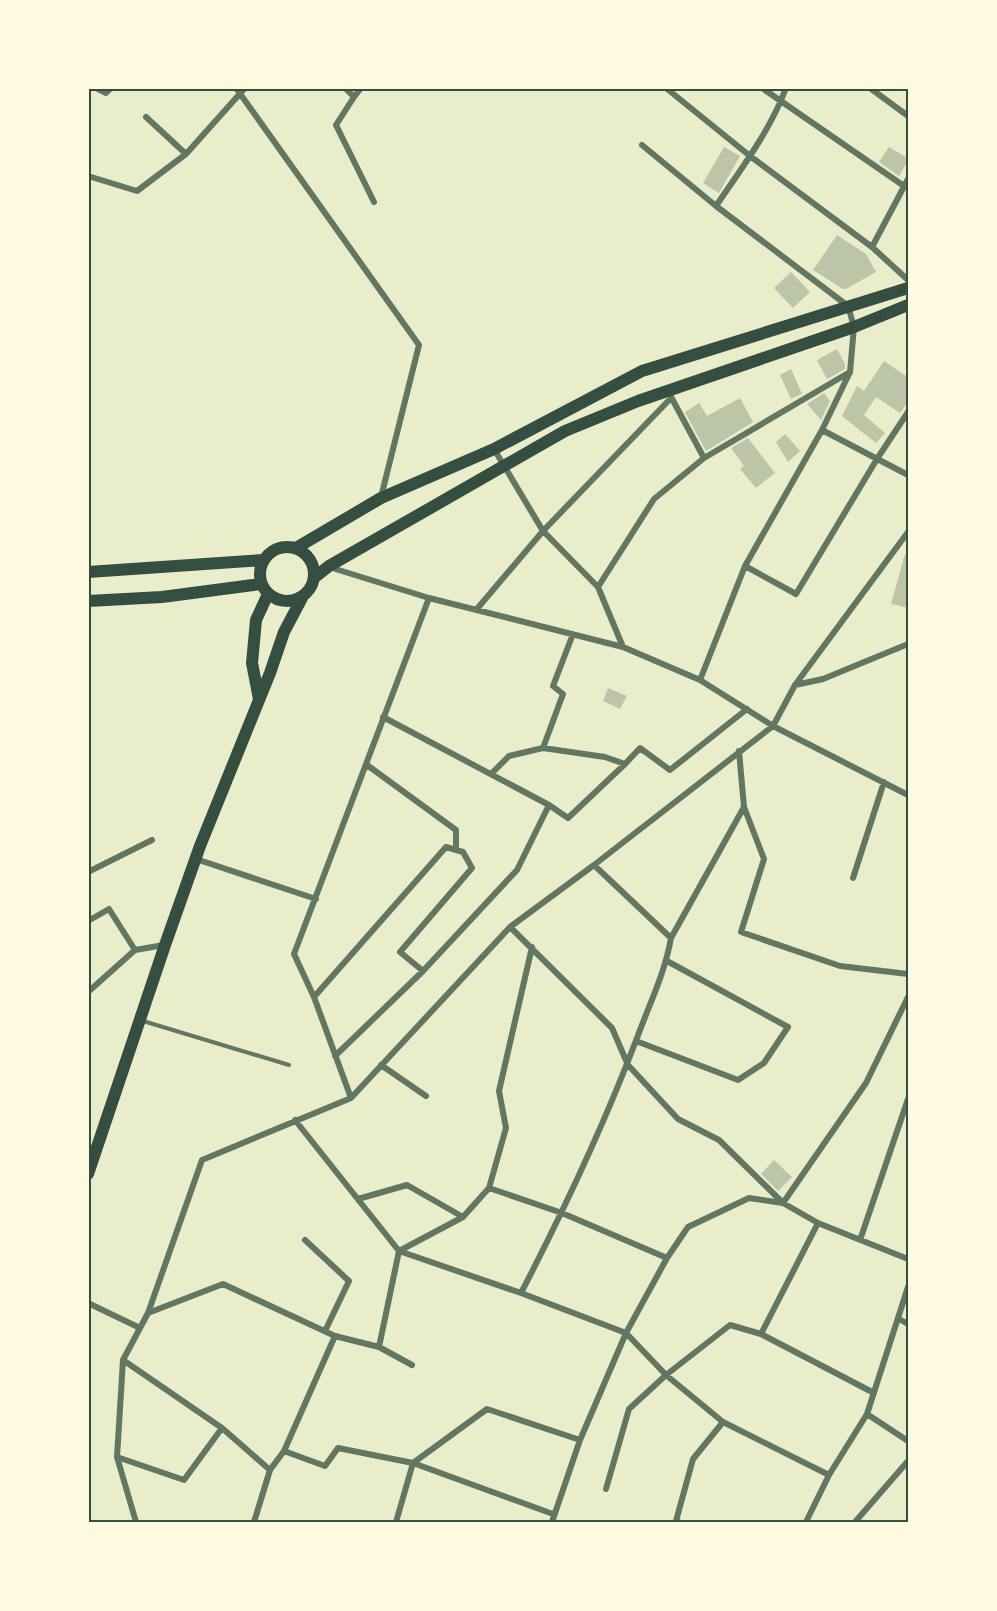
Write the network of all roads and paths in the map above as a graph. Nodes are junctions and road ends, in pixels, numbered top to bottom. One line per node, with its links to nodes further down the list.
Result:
1 (96, 88): 2 (street)
2 (111, 88)
3 (345, 88): 10 (street)
4 (361, 88): 10 (street)
5 (666, 88): 16 (street)
6 (762, 88): 11 (street)
7 (786, 88): 11 (street)
8 (870, 88): 12 (street)
9 (241, 90): 15 (street); 37 (street)
10 (354, 97): 20 (street)
11 (781, 102): 16 (street); 19 (street)
12 (909, 116)
13 (146, 117): 15 (street)
14 (642, 145): 21 (street)
15 (186, 154): 17 (street)
16 (750, 156): 21 (street); 22 (street)
17 (88, 176)
18 (909, 179): 19 (street)
19 (904, 186): 22 (street)
20 (374, 202)
21 (716, 206): 26 (street)
22 (872, 247): 23 (street)
23 (909, 280)
24 (909, 288): 26 (main road)
25 (909, 305): 27 (main road)
26 (848, 306): 27 (street); 32 (main road)
27 (854, 327): 28 (street); 29 (main road)
28 (850, 372): 31 (street); 33 (street)
29 (669, 394): 33 (street); 35 (main road); 38 (street)
30 (909, 412): 34 (street)
31 (822, 430): 34 (street); 43 (street)
32 (494, 449): 35 (street); 37 (main road)
33 (704, 458): 46 (street)
34 (877, 459): 36 (street); 43 (street)
35 (504, 465): 38 (street); 42 (main road)
36 (909, 475)
37 (381, 498): 40 (main road)
38 (543, 531): 46 (street); 51 (street)
39 (909, 532): 56 (street)
40 (296, 548): 41 (main road); 45 (main road)
41 (263, 560): 44 (main road); 47 (main road)
42 (329, 566): 45 (main road); 49 (street)
43 (745, 567): 55 (street)
44 (88, 572)
45 (315, 577): 48 (main road)
46 (597, 587): 54 (street)
47 (264, 589): 48 (main road); 50 (main road); 57 (main road)
48 (302, 598): 57 (main road)
49 (429, 598): 51 (street); 59 (street)
50 (88, 601)
51 (476, 610): 52 (street)
52 (573, 634): 54 (street); 61 (street)
53 (909, 644): 56 (street)
54 (622, 647): 55 (street)
55 (700, 680): 58 (street)
56 (795, 685): 60 (street)
57 (259, 699): 72 (main road)
58 (747, 709): 60 (street); 63 (street)
59 (383, 717): 64 (street); 65 (street)
60 (773, 726): 62 (street); 66 (street)
61 (543, 748): 63 (street); 65 (street)
62 (739, 751): 69 (street); 73 (street)
63 (625, 764): 68 (street)
64 (367, 765): 71 (street); 76 (street)
65 (491, 774): 68 (street)
66 (884, 782): 67 (street); 75 (street)
67 (909, 795)
68 (549, 805): 84 (street)
69 (744, 807): 79 (street); 85 (street)
70 (152, 840): 74 (street)
71 (456, 850): 84 (street); 87 (street)
72 (195, 858): 76 (street); 80 (main road)
73 (594, 865): 78 (street); 79 (street)
74 (88, 872)
75 (853, 878)
76 (316, 898): 87 (street)
77 (88, 921): 82 (street)
78 (510, 927): 81 (street); 93 (street)
79 (671, 938): 83 (street)
80 (165, 945): 82 (street); 89 (main road)
81 (532, 947): 94 (street); 101 (street)
82 (135, 950): 86 (street)
83 (667, 961): 90 (street); 90 (street)
84 (423, 971): 91 (street)
85 (909, 974)
86 (88, 992)
87 (314, 997): 91 (street)
88 (909, 998): 103 (street)
89 (139, 1020): 92 (lane); 99 (main road)
90 (636, 1041): 94 (street)
91 (335, 1056): 96 (street)
92 (289, 1065)
93 (381, 1065): 95 (street); 96 (street)
94 (628, 1065): 103 (street); 104 (street)
95 (426, 1096)
96 (351, 1098): 98 (street)
97 (909, 1099): 108 (street)
98 (295, 1120): 102 (street); 115 (street)
99 (94, 1139): 100 (main road)
100 (88, 1174)
101 (489, 1188): 104 (street); 105 (street)
102 (358, 1199): 105 (street); 109 (street)
103 (783, 1203): 106 (street); 110 (street)
104 (562, 1213): 110 (street); 113 (street)
105 (463, 1217): 109 (street)
106 (818, 1223): 108 (street); 121 (street)
107 (305, 1240): 119 (street)
108 (860, 1240): 111 (street)
109 (399, 1251): 113 (street); 123 (street)
110 (667, 1258): 120 (street)
111 (909, 1259)
112 (909, 1287): 116 (street)
113 (521, 1293): 120 (street)
114 (88, 1303): 118 (street)
115 (148, 1313): 118 (street); 119 (street)
116 (899, 1319): 117 (street); 127 (street)
117 (909, 1324)
118 (140, 1328): 124 (street)
119 (325, 1330): 122 (street)
120 (626, 1333): 126 (street); 131 (street)
121 (761, 1334): 126 (street); 127 (street)
122 (335, 1335): 123 (street); 133 (street)
123 (379, 1347): 125 (street)
124 (123, 1360): 130 (street); 134 (street)
125 (412, 1365)
126 (666, 1375): 129 (street); 139 (street)
127 (874, 1393): 128 (street)
128 (867, 1414): 132 (street); 138 (street)
129 (723, 1422): 138 (street); 145 (street)
130 (222, 1428): 134 (street); 137 (street)
131 (580, 1440): 136 (street); 140 (street)
132 (909, 1441)
133 (284, 1451): 136 (street); 137 (street)
134 (117, 1457): 141 (street)
135 (909, 1461): 147 (street)
136 (413, 1463): 140 (street); 143 (street)
137 (270, 1470): 142 (street)
138 (829, 1475): 146 (street)
139 (606, 1489)
140 (554, 1514): 144 (street)
141 (136, 1522)
142 (254, 1522)
143 (396, 1522)
144 (552, 1522)
145 (679, 1522)
146 (806, 1522)
147 (855, 1522)

